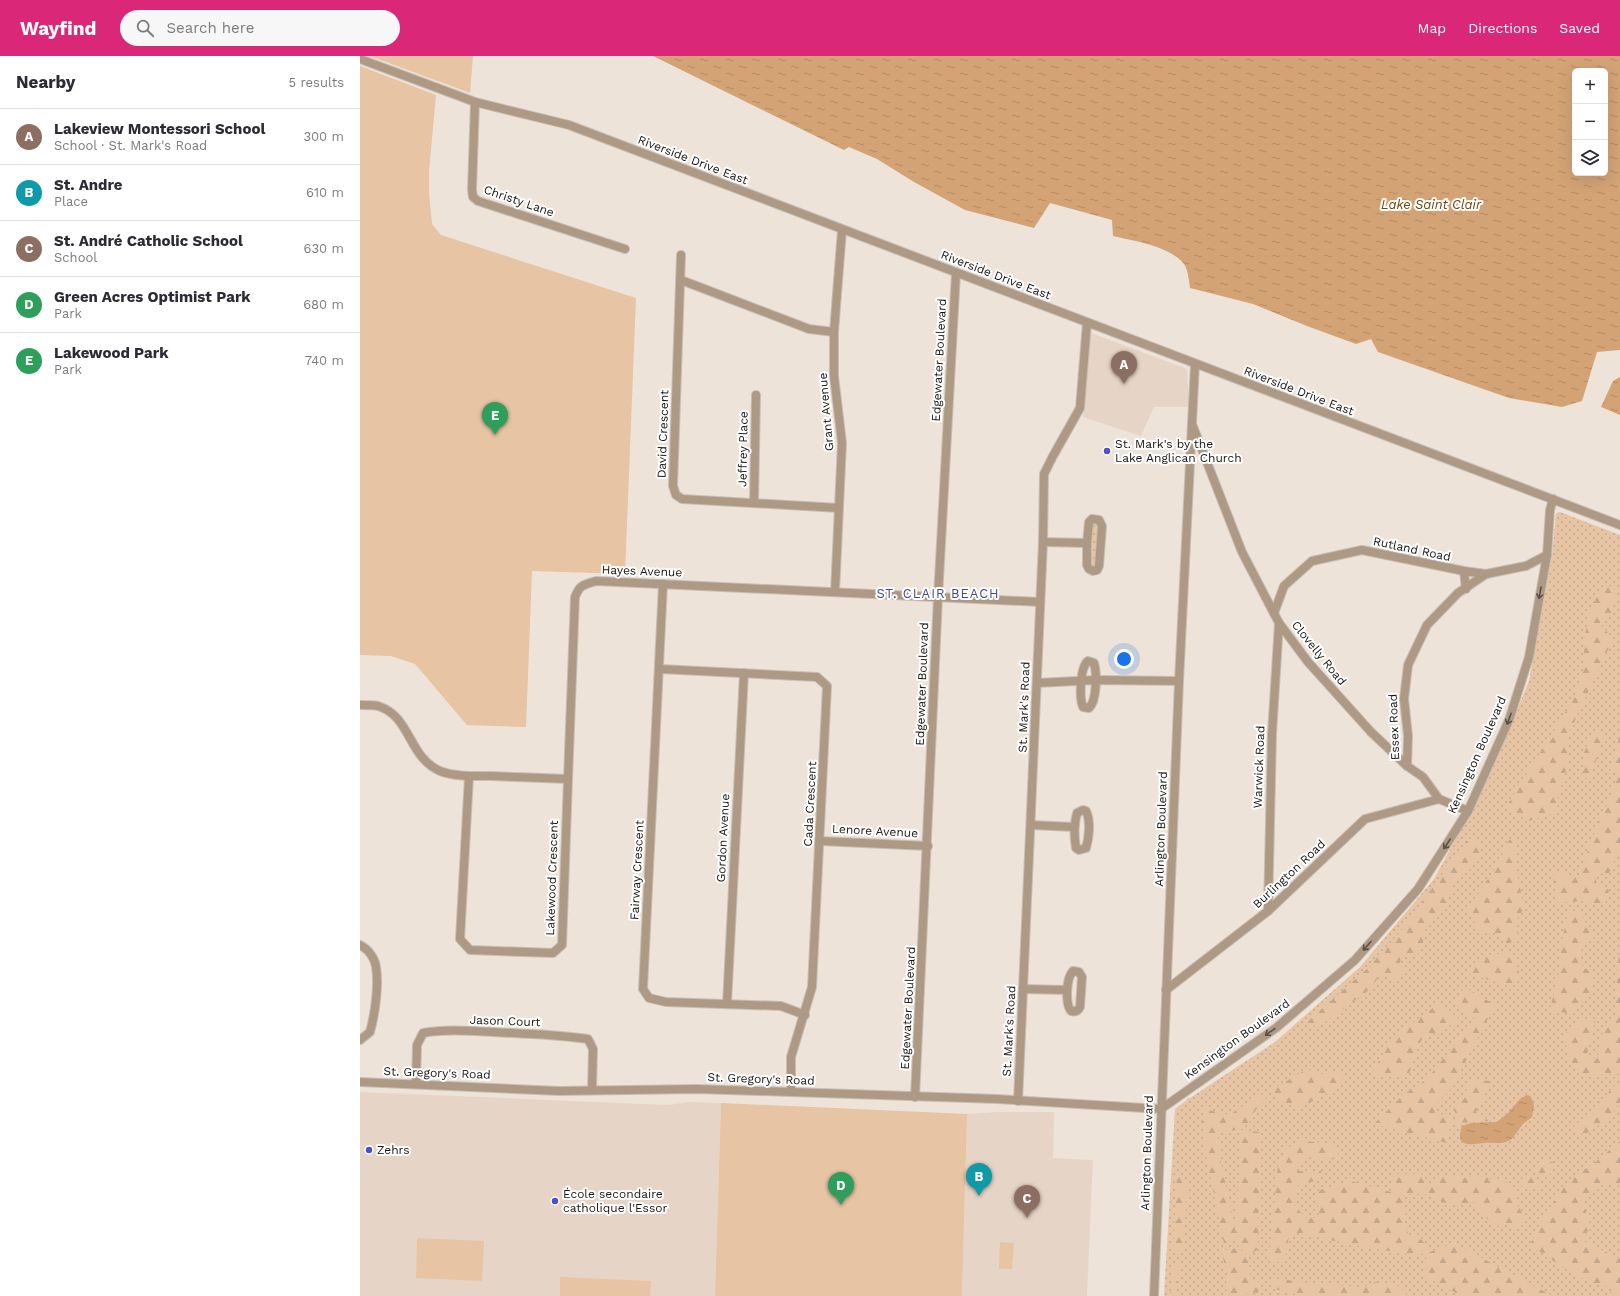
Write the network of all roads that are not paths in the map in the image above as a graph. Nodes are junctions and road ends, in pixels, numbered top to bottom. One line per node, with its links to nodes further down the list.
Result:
1 (360, 59): 2 (street, Riverside Drive East)
2 (475, 102): 3 (street, Riverside Drive East); 4 (street, Christy Lane)
3 (842, 230): 6 (street, Riverside Drive East); 9 (street, Grant Avenue)
4 (625, 248)
5 (681, 255): 7 (street, David Crescent)
6 (956, 273): 8 (street, Riverside Drive East); 25 (street, Edgewater Boulevard)
7 (681, 280): 9 (street); 14 (street, David Crescent)
8 (1087, 323): 10 (street, Riverside Drive East); 17 (street, St. Mark's Road)
9 (834, 332): 15 (street, Grant Avenue)
10 (1195, 364): 12 (street, Arlington Boulevard); 13 (street, Riverside Drive East)
11 (756, 395): 14 (street, Jeffrey Place)
12 (1191, 421): 27 (street, Clovelly Road); 32 (street, Arlington Boulevard)
13 (1553, 499): 16 (street, Riverside Drive East); 19 (street, Kensington Boulevard)
14 (754, 503): 15 (street, David Crescent)
15 (839, 508): 24 (street, Grant Avenue)
16 (1620, 525)
17 (1043, 542): 18 (street); 26 (street, St. Mark's Road)
18 (1087, 543): 18 (street)
19 (1547, 555): 21 (street, Rutland Road); 40 (street, Kensington Boulevard, one-way to 40)
20 (1464, 571): 21 (street, Rutland Road); 23 (street); 27 (street, Rutland Road)
21 (1486, 574): 23 (street, Essex Road)
22 (663, 584): 24 (street, Hayes Avenue); 29 (street, Fairway Crescent); 38 (street, Hayes Avenue)
23 (1466, 589): 36 (street, Essex Road)
24 (835, 592): 25 (street, Hayes Avenue)
25 (938, 597): 26 (street, Hayes Avenue); 44 (street, Edgewater Boulevard)
26 (1040, 602): 34 (street, St. Mark's Road)
27 (1274, 612): 28 (street, Clovelly Road)
28 (1279, 623): 36 (street, Clovelly Road); 45 (street, Warwick Road)
29 (660, 669): 30 (street, Cada Crescent); 50 (street, Fairway Crescent)
30 (744, 673): 43 (street, Cada Crescent); 50 (street, Gordon Avenue)
31 (1096, 680): 32 (street); 33 (street); 33 (street); 33 (street)
32 (1179, 681): 49 (street, Arlington Boulevard)
33 (1081, 682): 34 (street)
34 (1037, 683): 41 (street, St. Mark's Road)
35 (360, 705): 37 (street)
36 (1408, 766): 39 (street, Clovelly Road)
37 (469, 776): 38 (street); 38 (street, Lakewood Crescent)
38 (568, 779)
39 (1439, 799): 40 (street); 45 (street, Burlington Road)
40 (1468, 811): 59 (street, Kensington Boulevard, one-way to 59)
41 (1031, 825): 42 (street); 47 (street, St. Mark's Road)
42 (1074, 827)
43 (820, 841): 44 (street, Lenore Avenue); 51 (street, Cada Crescent)
44 (928, 846): 57 (street, Edgewater Boulevard)
45 (1268, 911): 49 (street, Burlington Road)
46 (360, 945): 52 (street)
47 (1023, 989): 48 (street); 58 (street, St. Mark's Road)
48 (1067, 990)
49 (1166, 990): 59 (street, Arlington Boulevard)
50 (727, 1004): 51 (street, Fairway Crescent)
51 (805, 1015): 56 (street, Cada Crescent)
52 (360, 1040)
53 (360, 1082): 54 (street, St. Gregory's Road)
54 (416, 1084): 55 (street, St. Gregory's Road); 55 (street, Jason Court)
55 (592, 1090): 56 (street, St. Gregory's Road)
56 (791, 1092): 57 (street, St. Gregory's Road)
57 (915, 1096): 58 (street, St. Gregory's Road)
58 (1018, 1101): 59 (street, St. Gregory's Road)
59 (1161, 1108): 60 (street, Arlington Boulevard)
60 (1154, 1296)

